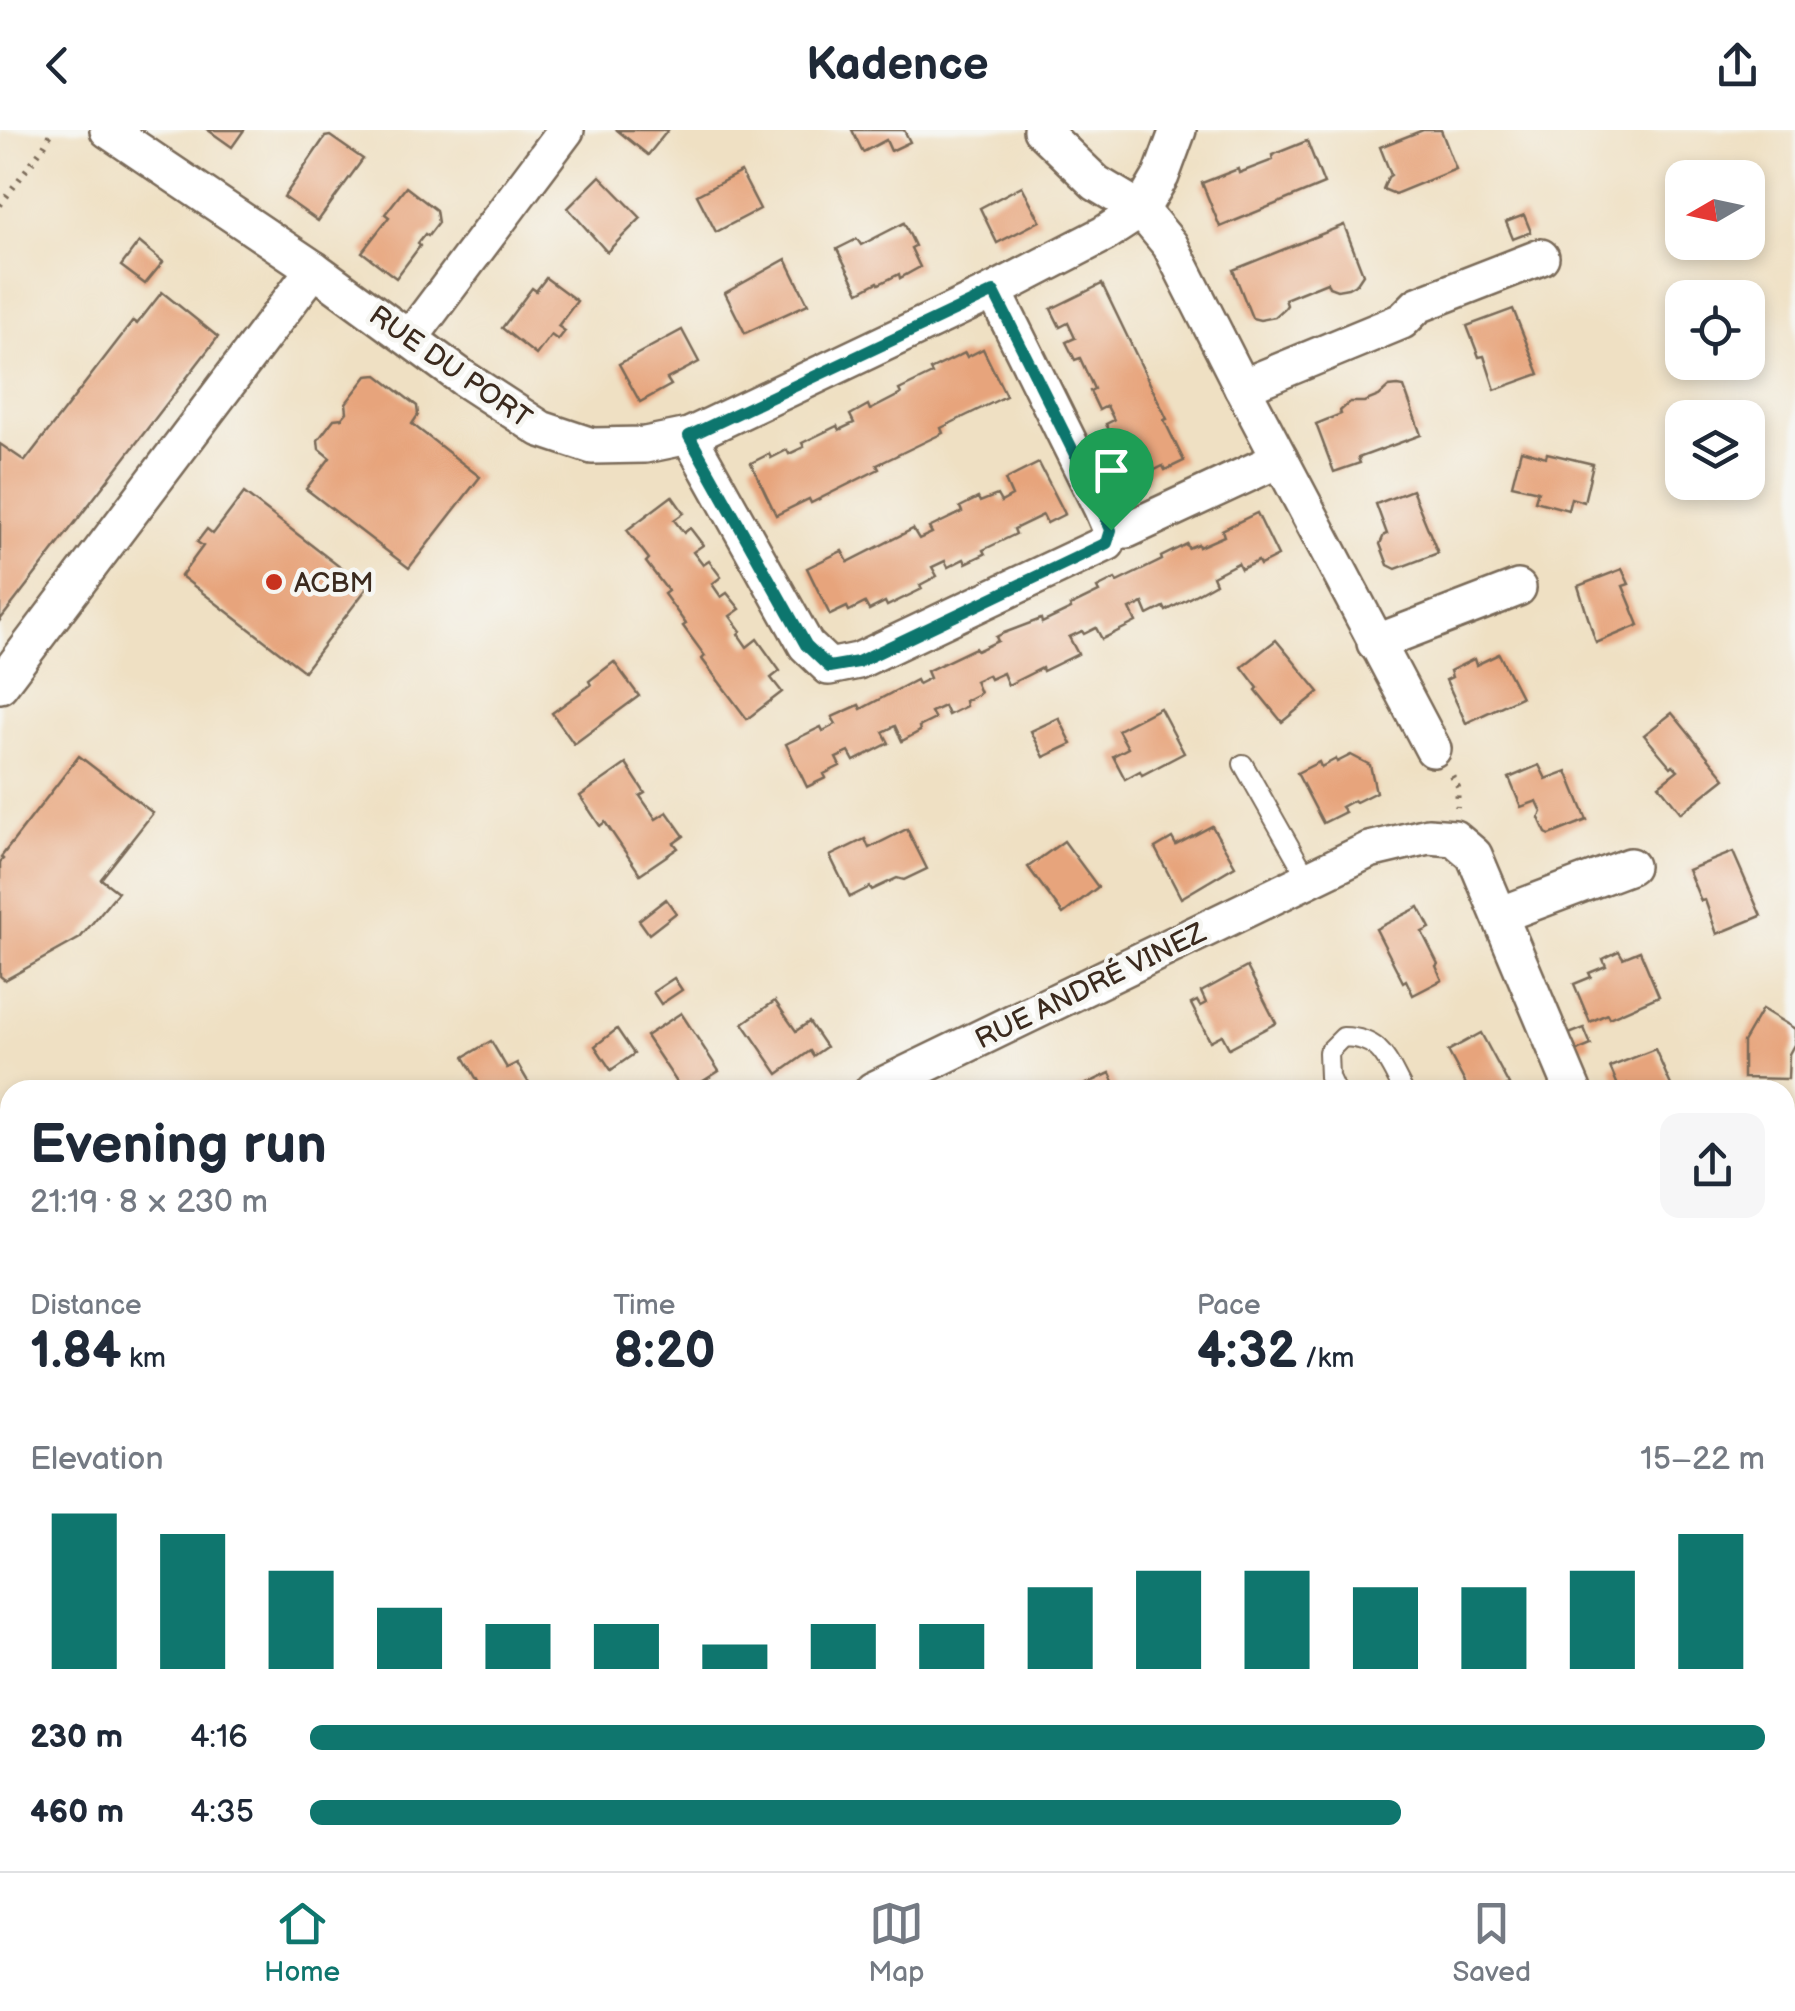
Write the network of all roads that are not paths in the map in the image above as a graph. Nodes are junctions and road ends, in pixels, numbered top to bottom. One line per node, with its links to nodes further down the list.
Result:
1 (108, 130): 7 (street, RUE DU PORT)
2 (566, 130): 9 (street)
3 (1041, 130): 5 (street)
4 (1178, 130): 5 (street)
5 (1141, 210): 8 (street, RUE DU PORT); 10 (street)
6 (1540, 257): 10 (street)
7 (314, 269): 9 (street, RUE DU PORT); 16 (street)
8 (994, 292): 11 (street, RUE DU PORT); 13 (street)
9 (410, 338): 11 (street, RUE DU PORT)
10 (1242, 387): 12 (street)
11 (689, 436): 13 (street)
12 (1280, 460): 13 (street); 15 (street)
13 (1111, 530)
14 (1518, 588): 15 (street)
15 (1375, 644): 17 (street)
16 (0, 685)
17 (1433, 749)
18 (1243, 764): 20 (lane)
19 (1630, 866): 21 (street)
20 (1308, 879): 21 (street, RUE ANDRÉ VINEZ); 22 (street, RUE ANDRÉ VINEZ)
21 (1500, 914): 25 (street)
22 (894, 1080)
23 (1330, 1080): 24 (lane)
24 (1398, 1080)
25 (1569, 1080)

